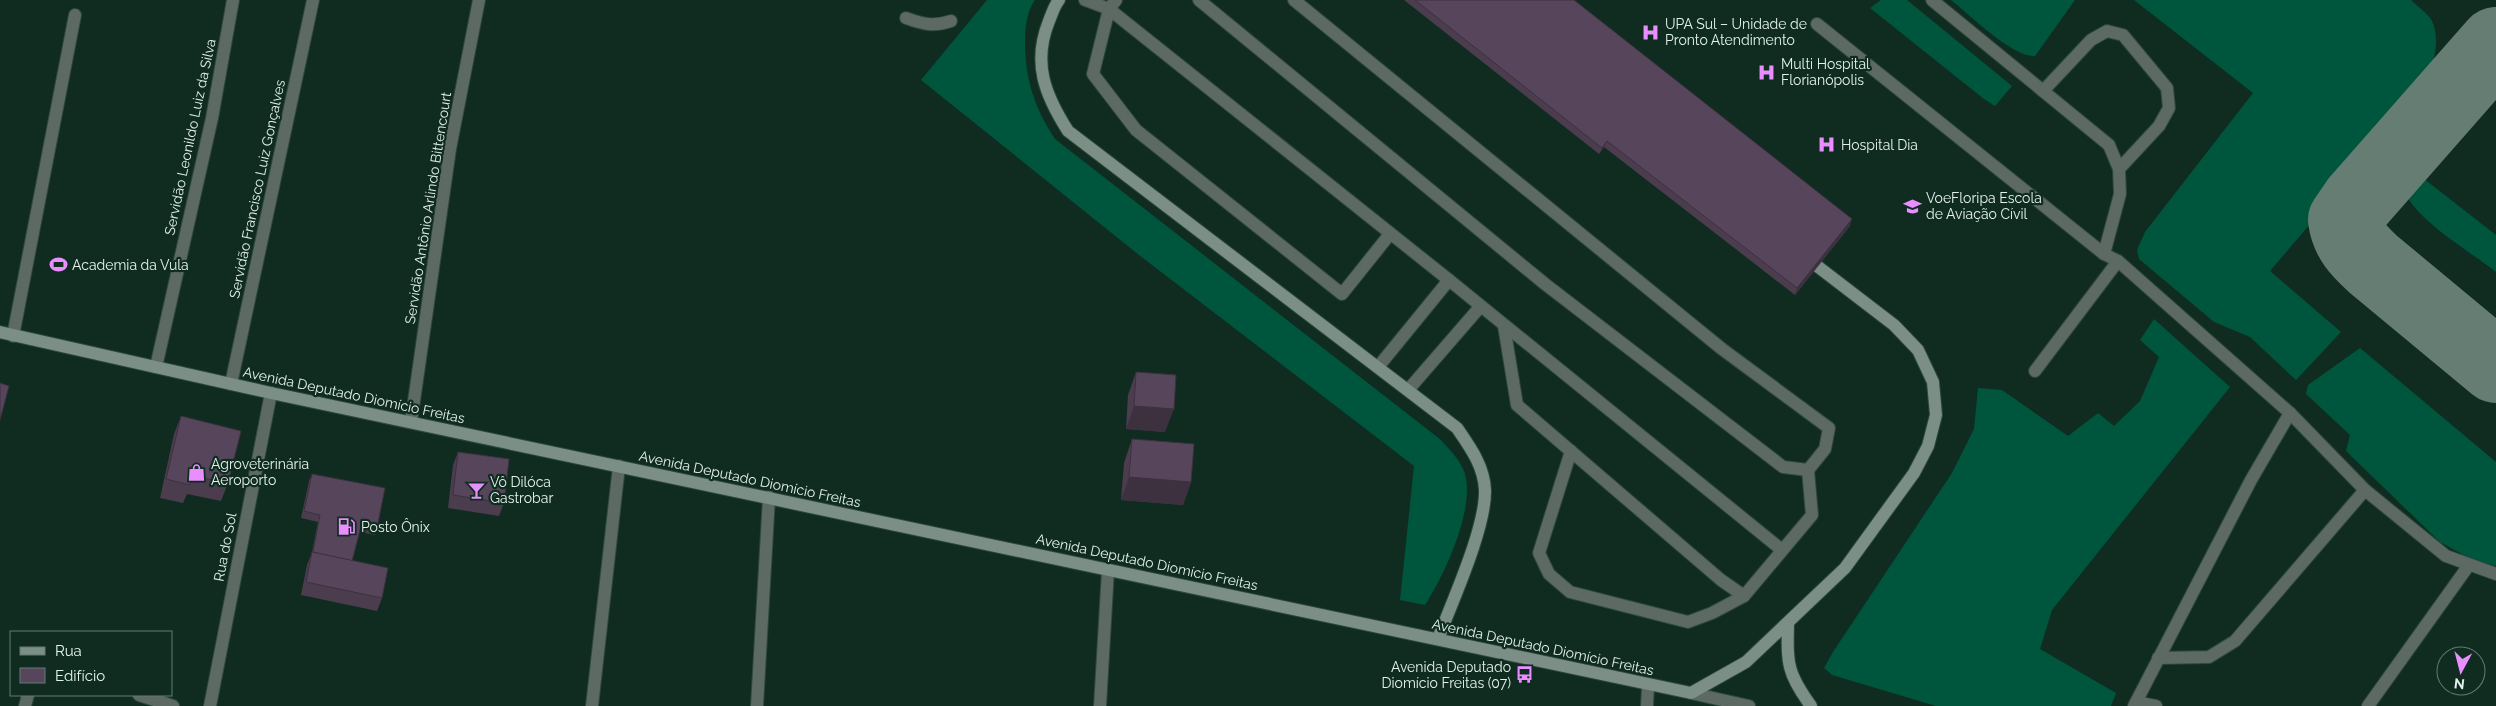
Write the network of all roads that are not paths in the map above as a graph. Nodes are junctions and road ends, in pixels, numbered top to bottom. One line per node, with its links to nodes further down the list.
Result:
1 (233, 0): 25 (street, Servidão Leonildo Luiz da Silva)
2 (312, 0): 28 (street, Servidão Francisco Luiz Gonçalves)
3 (480, 0): 32 (street, Servidão Antônio Arlindo Bittencourt)
4 (1059, 0): 26 (street)
5 (1085, 0): 9 (street)
6 (1199, 0): 35 (street)
7 (1294, 0): 35 (street)
8 (1932, 0): 14 (street)
9 (1113, 5): 16 (street); 16 (street)
10 (75, 15): 24 (street)
11 (906, 18): 12 (street)
12 (951, 21)
13 (1817, 24): 17 (street)
14 (2043, 91): 15 (street); 15 (street)
15 (2119, 168): 17 (street)
16 (1390, 234): 20 (street)
17 (2104, 254): 19 (street)
18 (1804, 256): 43 (street)
19 (2118, 260): 27 (street); 31 (street)
20 (1449, 280): 21 (street); 26 (street)
21 (1480, 307): 22 (street); 29 (street)
22 (1504, 326): 33 (street); 38 (street)
23 (0, 333): 24 (street, Avenida Deputado Diomício Freitas)
24 (13, 336): 25 (street, Avenida Deputado Diomício Freitas)
25 (156, 367): 28 (street, Avenida Deputado Diomício Freitas)
26 (1378, 367): 29 (street)
27 (2035, 371)
28 (231, 384): 30 (street, Avenida Deputado Diomício Freitas)
29 (1408, 390): 44 (street)
30 (271, 393): 32 (street, Avenida Deputado Diomício Freitas); 51 (street, Rua do Sol)
31 (2290, 413): 36 (street); 45 (street)
32 (411, 422): 34 (street, Avenida Deputado Diomício Freitas)
33 (1571, 451): 42 (street); 42 (street)
34 (619, 466): 37 (street, Avenida Deputado Diomício Freitas); 52 (street)
35 (1808, 470): 38 (street)
36 (2365, 490): 39 (street); 45 (street)
37 (769, 497): 40 (street, Avenida Deputado Diomício Freitas); 53 (street)
38 (1782, 550): 42 (street)
39 (2469, 565): 41 (street); 59 (street)
40 (1108, 570): 44 (street, Avenida Deputado Diomício Freitas); 54 (street)
41 (2496, 574)
42 (1744, 596)
43 (1788, 624): 47 (street); 57 (street)
44 (1438, 639): 46 (street, Avenida Deputado Diomício Freitas)
45 (2158, 658): 49 (street)
46 (1648, 686): 47 (street, Avenida Deputado Diomício Freitas); 55 (street)
47 (1691, 693): 56 (street)
48 (142, 696): 50 (street)
49 (2135, 704): 58 (street)
50 (173, 706)
51 (210, 706)
52 (592, 706)
53 (757, 706)
54 (1100, 706)
55 (1647, 706)
56 (1748, 706)
57 (1811, 706)
58 (2156, 706)
59 (2368, 706)

